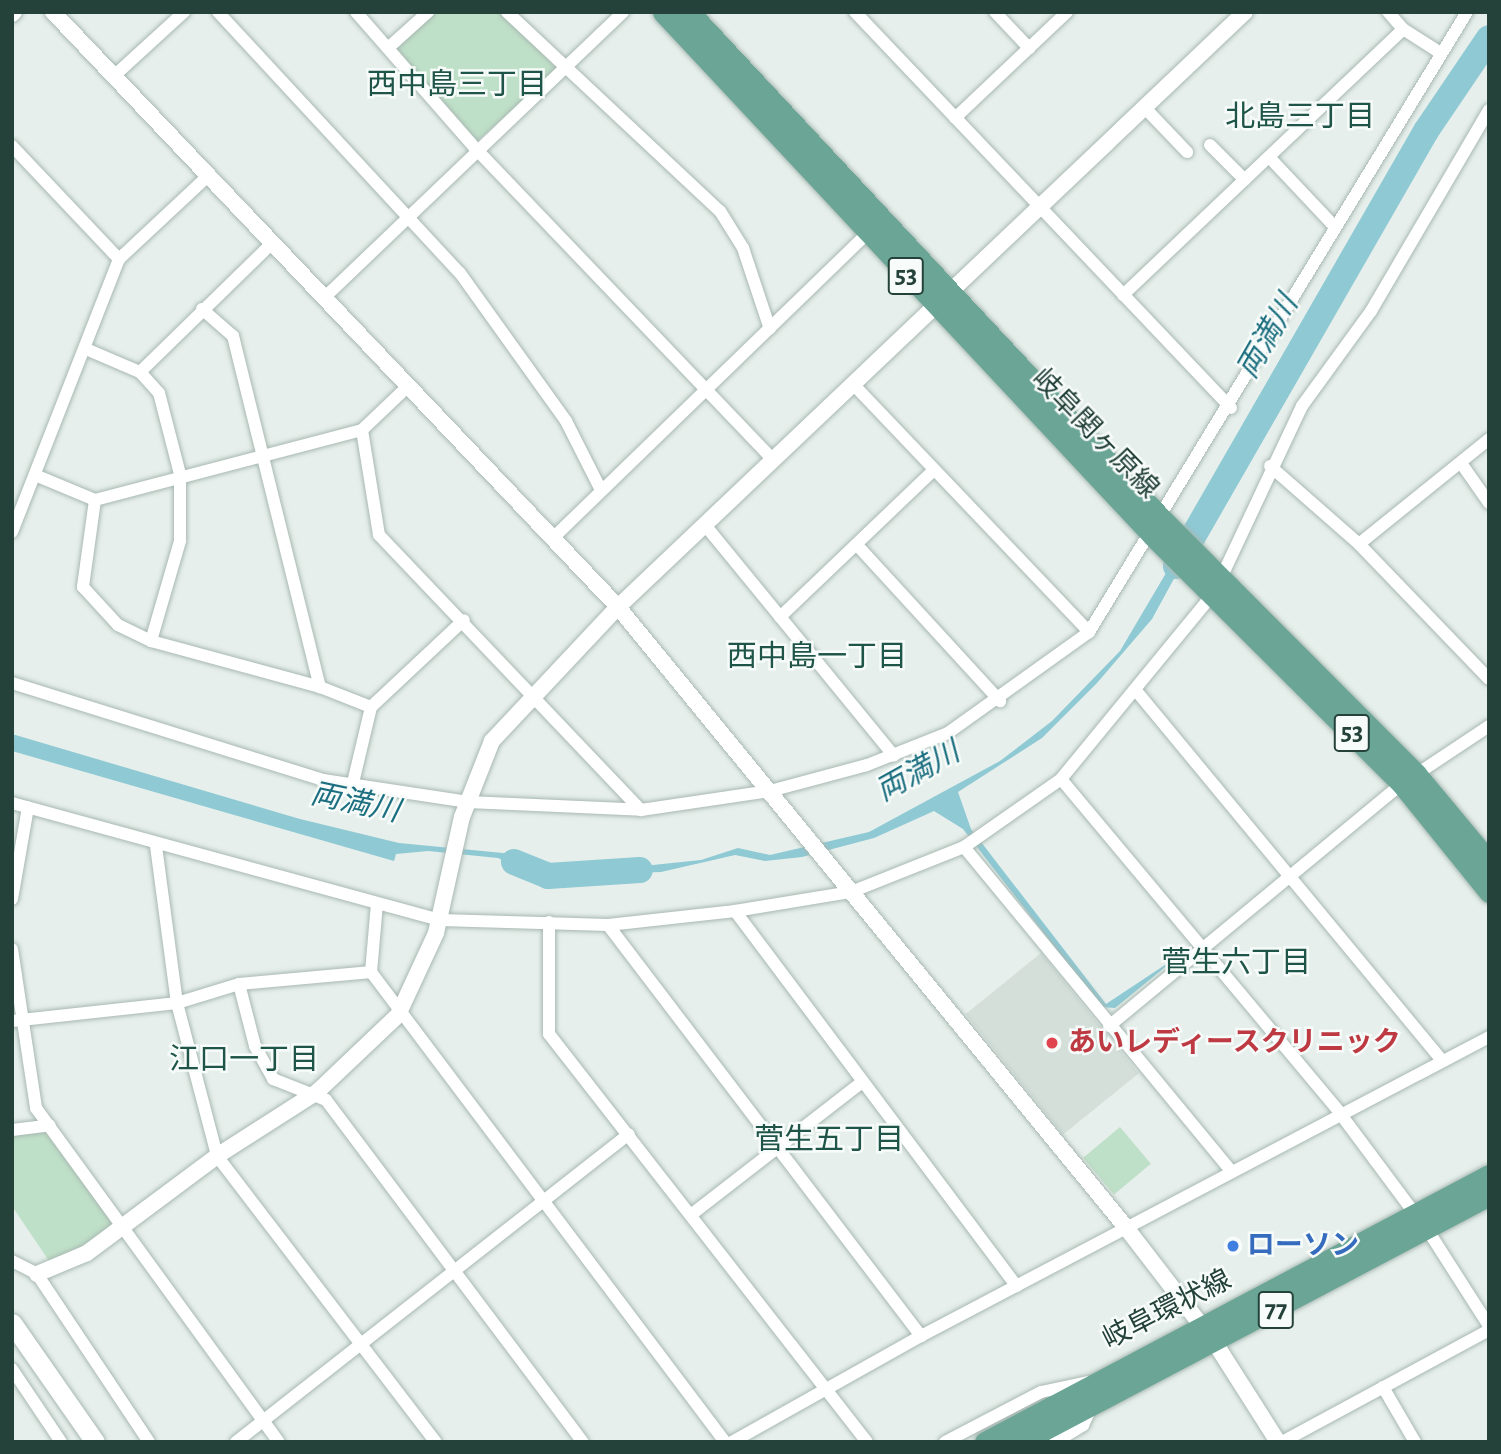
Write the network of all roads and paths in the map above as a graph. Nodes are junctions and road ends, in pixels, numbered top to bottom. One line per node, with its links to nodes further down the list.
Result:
1 (53, 12): 21 (street)
2 (184, 12): 21 (street)
3 (218, 12): 33 (street)
4 (356, 12): 17 (street)
5 (428, 12): 17 (street)
6 (507, 12): 20 (street)
7 (623, 12): 20 (street)
8 (663, 12): 35 (main road, 岐阜関ヶ原線 / 53)
9 (689, 12): 40 (main road, 岐阜関ヶ原線 / 53)
10 (855, 12): 24 (street)
11 (995, 12): 18 (street)
12 (1067, 12): 18 (street)
13 (1245, 12): 22 (street)
14 (1388, 12): 16 (street)
15 (1468, 12): 19 (street)
16 (1403, 29): 19 (street); 29 (street)
17 (388, 48): 27 (street)
18 (1029, 48): 24 (street)
19 (1439, 52): 34 (street)
20 (566, 62): 27 (street); 42 (street)
21 (114, 76): 30 (street)
22 (1145, 108): 28 (street); 32 (street)
23 (1488, 111): 54 (street)
24 (955, 118): 32 (street)
25 (1210, 145): 31 (street)
26 (12, 146): 37 (street)
27 (477, 150): 33 (street); 47 (street)
28 (1187, 152)
29 (1269, 157): 31 (street); 34 (street)
30 (208, 176): 36 (street); 37 (street)
31 (1245, 180): 38 (street)
32 (1041, 209): 38 (street); 40 (street)
33 (408, 216): 39 (street); 58 (street)
34 (1335, 228): 48 (street)
35 (867, 234): 40 (main road, 岐阜関ヶ原線 / 53); 42 (street)
36 (271, 244): 39 (street); 41 (street)
37 (119, 259): 43 (street)
38 (1123, 295): 48 (street)
39 (324, 298): 46 (street)
40 (940, 298): 45 (street); 62 (main road, 岐阜関ヶ原線 / 53)
41 (202, 309): 44 (street); 51 (street)
42 (770, 329): 47 (street)
43 (86, 349): 44 (street); 57 (street)
44 (140, 372): 56 (street)
45 (852, 383): 52 (street); 55 (street)
46 (405, 389): 49 (street); 64 (street)
47 (705, 392): 52 (street); 58 (street)
48 (1231, 408): 62 (street)
49 (362, 430): 51 (street); 70 (street)
50 (1489, 439): 53 (street)
51 (262, 458): 56 (street); 75 (street)
52 (772, 458): 61 (street)
53 (1461, 463): 60 (street); 65 (street)
54 (1270, 466): 65 (street); 67 (street)
55 (933, 471): 66 (street); 71 (street)
56 (180, 474): 59 (street); 72 (street)
57 (35, 475): 59 (street); 63 (street)
58 (601, 490): 64 (street)
59 (95, 500): 72 (street)
60 (1489, 503)
61 (705, 525): 68 (street); 69 (street)
62 (1156, 526): 67 (main road, 岐阜関ヶ原線 / 53); 71 (street)
63 (12, 532)
64 (552, 539): 68 (street)
65 (1359, 544): 73 (street)
66 (857, 545): 69 (street); 78 (street)
67 (1215, 580): 77 (street); 83 (main road, 岐阜関ヶ原線 / 53)
68 (618, 607): 76 (street); 85 (street)
69 (780, 617): 81 (street)
70 (464, 620): 76 (street); 79 (street)
71 (1089, 632): 78 (street)
72 (150, 641): 75 (street)
73 (1489, 679)
74 (12, 683): 84 (street)
75 (320, 687): 79 (street)
76 (534, 692): 88 (street); 89 (street)
77 (1138, 693): 82 (street); 93 (street)
78 (1000, 701): 81 (street)
79 (371, 708): 84 (street)
80 (1489, 726): 83 (street)
81 (894, 757): 85 (street)
82 (1061, 779): 91 (street); 102 (street)
83 (1409, 779): 92 (main road, 岐阜関ヶ原線 / 53); 93 (street); 95 (main road, 岐阜関ヶ原線 / 53)
84 (352, 787): 88 (street)
85 (770, 792): 89 (street); 94 (street)
86 (12, 803): 87 (street)
87 (28, 807): 90 (street); 96 (street)
88 (465, 810): 89 (street); 99 (street)
89 (641, 810)
90 (156, 846): 97 (street); 106 (street)
91 (964, 848): 94 (street); 109 (street)
92 (1489, 862)
93 (1289, 876): 102 (street); 111 (street)
94 (846, 886): 98 (street); 126 (street)
95 (1489, 892)
96 (12, 899)
97 (377, 904): 99 (street); 104 (street)
98 (735, 911): 101 (street); 112 (street)
99 (442, 915): 100 (street); 107 (street)
100 (549, 922): 101 (street); 117 (street)
101 (608, 925): 118 (street)
102 (1200, 948): 109 (street); 114 (street)
103 (12, 949): 108 (street)
104 (371, 972): 105 (street); 107 (street)
105 (239, 984): 106 (street); 113 (street)
106 (177, 1003): 108 (street); 119 (street)
107 (398, 1015): 113 (street); 123 (street)
108 (18, 1021): 115 (street)
109 (1109, 1026): 120 (street)
110 (1489, 1037): 111 (street)
111 (1442, 1060): 114 (street)
112 (862, 1082): 118 (street); 131 (street)
113 (317, 1092): 119 (street); 129 (street)
114 (1339, 1112): 120 (street); 125 (street)
115 (50, 1125): 116 (street); 127 (street)
116 (12, 1130)
117 (629, 1134): 123 (street); 124 (street)
118 (778, 1148): 124 (street); 135 (street)
119 (217, 1156): 127 (street); 136 (street)
120 (1230, 1170): 126 (street)
121 (1489, 1175): 125 (main road, 岐阜環状線 / 77)
122 (1489, 1195): 125 (main road, 岐阜環状線 / 77)
123 (542, 1201): 129 (street); 152 (street)
124 (692, 1214): 140 (street)
125 (1421, 1222): 133 (main road, 岐阜環状線 / 77); 134 (street); 137 (main road, 岐阜環状線 / 77)
126 (1124, 1226): 131 (street); 133 (street)
127 (125, 1227): 130 (street); 144 (street)
128 (12, 1261): 130 (street)
129 (453, 1268): 136 (street); 151 (street)
130 (37, 1274): 147 (street)
131 (1017, 1286): 135 (street)
132 (12, 1323): 146 (main road)
133 (1200, 1323): 137 (street); 139 (main road, 岐阜環状線 / 77)
134 (1489, 1328): 141 (street)
135 (921, 1336): 140 (street)
136 (360, 1340): 144 (street); 150 (street)
137 (1215, 1343): 142 (main road, 岐阜環状線 / 77); 159 (street)
138 (12, 1369): 145 (street)
139 (1088, 1382): 143 (main road, 岐阜環状線 / 77); 155 (street)
140 (826, 1387): 153 (street); 154 (street)
141 (1383, 1387): 159 (street); 160 (street)
142 (1093, 1404): 143 (main road, 岐阜環状線 / 77); 158 (street)
143 (1059, 1411): 156 (main road, 岐阜環状線 / 77); 157 (main road, 岐阜環状線 / 77)
144 (263, 1420): 148 (street); 149 (street)
145 (61, 1442)
146 (95, 1442)
147 (149, 1442)
148 (236, 1442)
149 (279, 1442)
150 (436, 1442)
151 (583, 1442)
152 (725, 1442)
153 (732, 1442)
154 (867, 1442)
155 (945, 1442)
156 (985, 1442)
157 (1021, 1442)
158 (1055, 1442)
159 (1280, 1442)
160 (1415, 1442)

